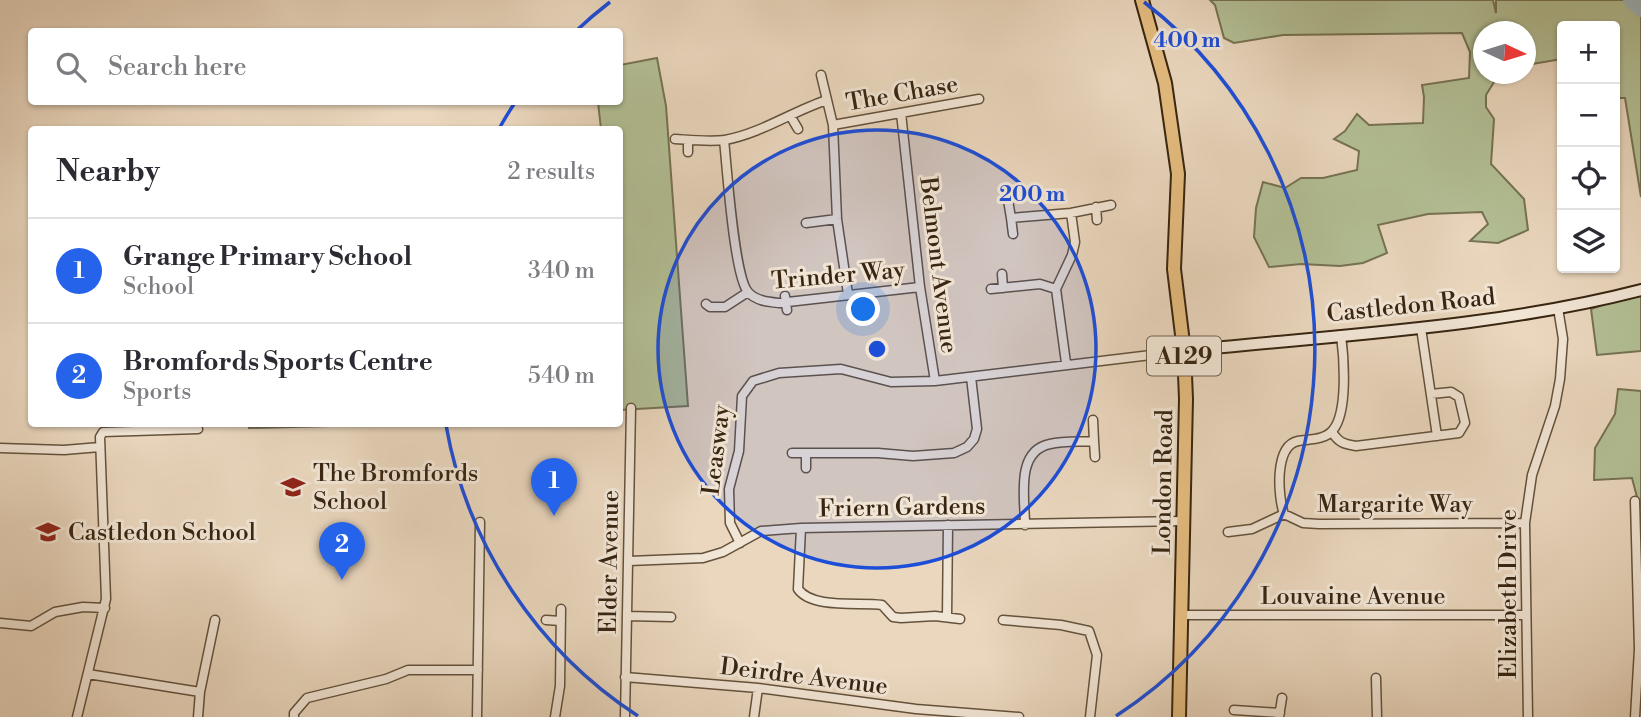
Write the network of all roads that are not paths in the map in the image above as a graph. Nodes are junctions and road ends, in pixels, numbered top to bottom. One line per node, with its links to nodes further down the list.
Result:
1 (1142, 0): 34 (main road, London Road / A129)
2 (821, 75): 4 (street)
3 (979, 99): 5 (street, The Chase)
4 (827, 100): 6 (street); 7 (street)
5 (901, 113): 7 (street, The Chase); 23 (street, Belmont Avenue)
6 (791, 117): 8 (street); 11 (street)
7 (833, 125): 18 (street)
8 (798, 129)
9 (676, 139): 10 (street)
10 (688, 139): 11 (street); 12 (street)
11 (724, 140): 28 (street, Trinder Way)
12 (688, 152)
13 (1007, 194): 17 (street)
14 (1111, 205): 15 (street)
15 (1096, 208): 16 (street); 19 (street)
16 (1072, 213): 17 (street); 26 (street)
17 (1011, 218): 21 (street)
18 (837, 219): 20 (street); 29 (street)
19 (1097, 220)
20 (806, 223)
21 (1013, 234)
22 (1002, 274): 24 (street)
23 (920, 287): 29 (street, Trinder Way); 37 (street, Belmont Avenue)
24 (1003, 288): 25 (street); 26 (street)
25 (991, 289)
26 (1056, 289): 35 (street)
27 (1641, 290): 31 (street, Castledon Road)
28 (748, 292): 29 (street, Trinder Way); 30 (street)
29 (848, 294)
30 (706, 304)
31 (1558, 308): 32 (street, Castledon Road); 55 (street, Elizabeth Drive)
32 (1421, 328): 33 (street, Castledon Road); 38 (street)
33 (1341, 334): 34 (street, Castledon Road); 42 (street)
34 (1184, 351): 35 (street, Belmont Avenue); 53 (main road, London Road / A129)
35 (1066, 363): 36 (street, Belmont Avenue)
36 (971, 377): 37 (street, Belmont Avenue); 48 (street)
37 (935, 381): 60 (street, Leasway)
38 (1431, 394): 43 (street); 43 (street)
39 (631, 408): 61 (street, Elder Avenue)
40 (1093, 420): 44 (street)
41 (198, 429): 45 (street)
42 (1332, 432): 43 (street); 52 (street)
43 (1437, 436)
44 (1094, 441): 49 (street); 57 (street)
45 (100, 447): 46 (street); 62 (street)
46 (0, 449)
47 (792, 453): 48 (street)
48 (806, 453): 50 (street)
49 (1095, 457)
50 (806, 468)
51 (1635, 501): 97 (street)
52 (1284, 514): 55 (street, Margarite Way); 59 (street, Margarite Way)
53 (1183, 521): 57 (street, Friern Gardens); 64 (main road, London Road / A129)
54 (480, 522): 75 (street)
55 (1525, 523): 65 (street, Elizabeth Drive)
56 (948, 525): 57 (street, Friern Gardens); 58 (street, Friern Gardens); 68 (street)
57 (1025, 525)
58 (801, 528): 60 (street, Friern Gardens); 68 (street)
59 (1228, 532)
60 (740, 543): 61 (street, Friern Gardens)
61 (629, 561): 66 (street, Elder Avenue)
62 (105, 608): 74 (street); 76 (street)
63 (561, 609): 73 (street)
64 (1180, 615): 65 (street, Louvaine Avenue); 94 (main road, London Road / A129)
65 (1525, 615): 96 (street, Elizabeth Drive)
66 (627, 616): 67 (street); 77 (street, Elder Avenue)
67 (671, 617)
68 (947, 617): 69 (street)
69 (960, 619)
70 (215, 620): 80 (street)
71 (546, 620): 73 (street)
72 (1003, 620): 93 (street)
73 (561, 621): 89 (street)
74 (0, 623)
75 (478, 670): 87 (street); 88 (street)
76 (88, 674): 80 (street); 85 (street)
77 (625, 677): 79 (street, Deirdre Avenue); 90 (street, Elder Avenue)
78 (1376, 678): 95 (street)
79 (758, 688): 83 (street, Deirdre Avenue); 91 (street)
80 (200, 692): 86 (street)
81 (1282, 698): 84 (street)
82 (1234, 710): 84 (street)
83 (916, 713): 92 (street, Deirdre Avenue)
84 (1280, 715)
85 (77, 717)
86 (198, 717)
87 (294, 717)
88 (477, 717)
89 (555, 717)
90 (625, 717)
91 (754, 717)
92 (1019, 717)
93 (1090, 717)
94 (1179, 717)
95 (1377, 717)
96 (1528, 717)
97 (1635, 717)

